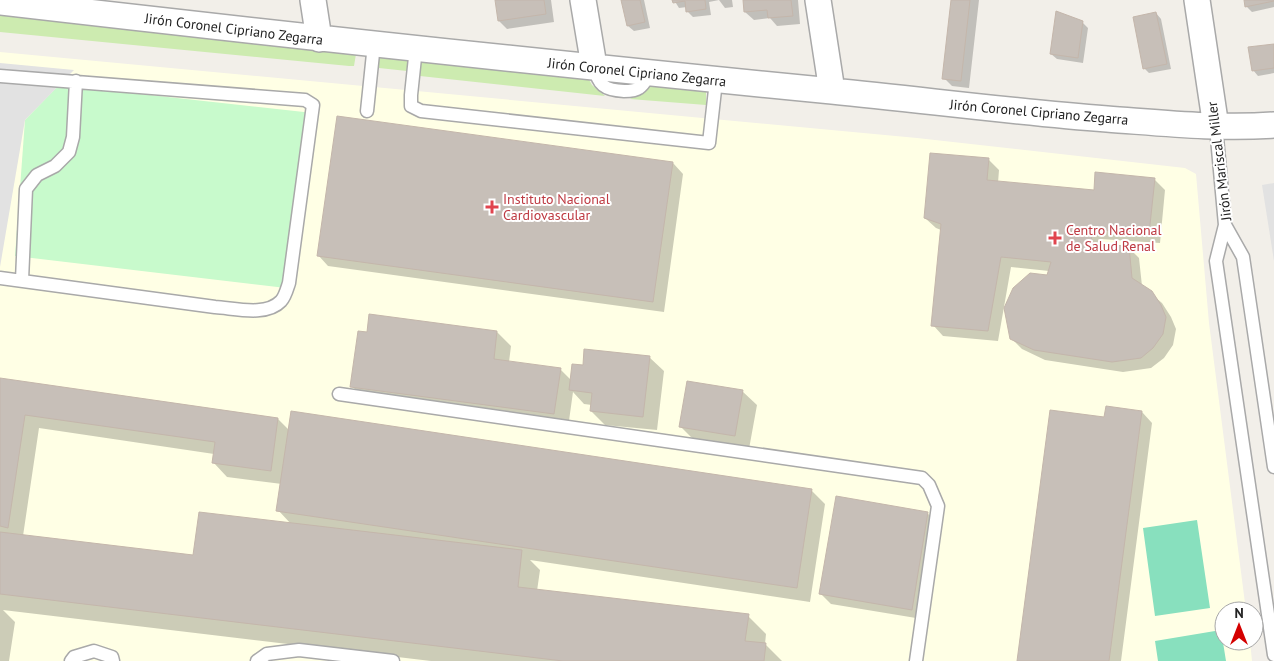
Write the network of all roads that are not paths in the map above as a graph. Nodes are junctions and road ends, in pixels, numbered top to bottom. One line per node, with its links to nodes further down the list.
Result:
1 (313, 0): 6 (street)
2 (583, 0): 9 (street)
3 (818, 0): 13 (street)
4 (1197, 0): 16 (street, Jirón Mariscal Miller)
5 (0, 2): 6 (street, Jirón Coronel Cipriano Zegarra)
6 (319, 39): 7 (street, Jirón Coronel Cipriano Zegarra)
7 (374, 44): 8 (street, Jirón Coronel Cipriano Zegarra); 14 (lane)
8 (416, 48): 9 (street, Jirón Coronel Cipriano Zegarra); 12 (lane)
9 (594, 66): 12 (street, Jirón Coronel Cipriano Zegarra)
10 (0, 76): 11 (lane)
11 (76, 80): 19 (lane); 19 (lane)
12 (716, 81): 13 (street, Jirón Coronel Cipriano Zegarra)
13 (832, 91): 16 (street, Jirón Coronel Cipriano Zegarra)
14 (367, 111)
15 (1274, 125): 16 (street, Jirón Coronel Cipriano Zegarra)
16 (1216, 127): 17 (lane, Jirón Mariscal Miller)
17 (1225, 225): 21 (lane, Jirón Mariscal Miller); 22 (lane)
18 (0, 278): 19 (lane)
19 (22, 280)
20 (339, 394): 27 (lane)
21 (1274, 467)
22 (1274, 655)
23 (71, 661): 24 (lane)
24 (113, 661)
25 (257, 661): 26 (lane)
26 (393, 661)
27 (916, 661)

